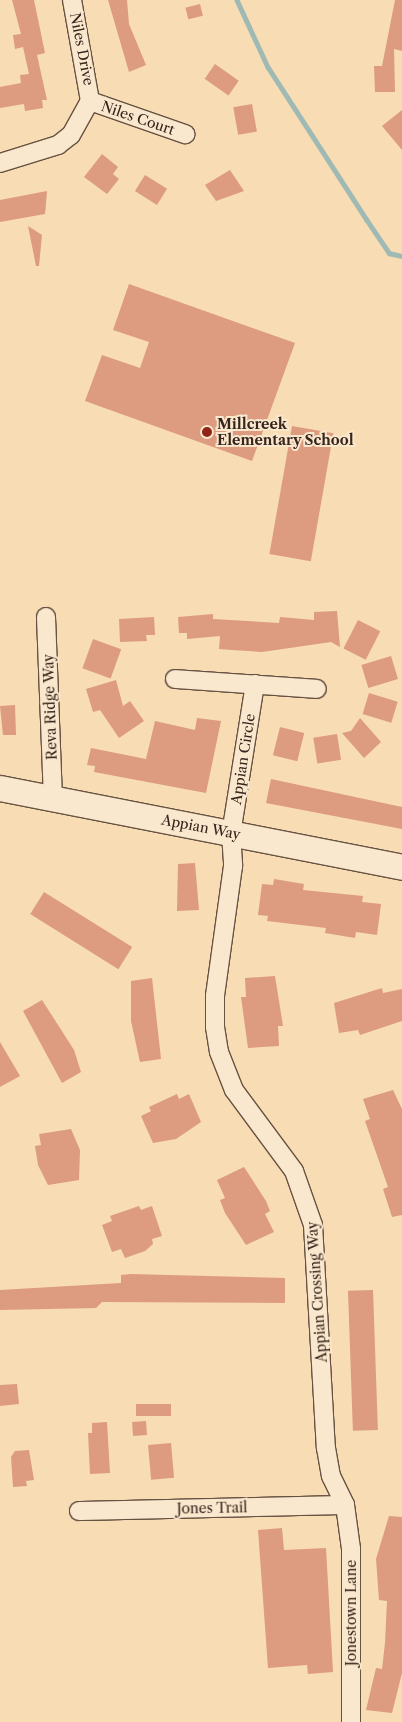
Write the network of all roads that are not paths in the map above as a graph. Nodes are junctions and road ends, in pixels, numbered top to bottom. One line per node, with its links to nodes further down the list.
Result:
1 (72, 0): 2 (street, Niles Drive)
2 (90, 101): 3 (street, Niles Court); 4 (street, Niles Drive)
3 (185, 134)
4 (0, 163)
5 (46, 617): 10 (street, Reva Ridge Way)
6 (175, 679): 7 (street)
7 (255, 684): 8 (street); 11 (street, Appian Circle)
8 (316, 688)
9 (0, 788): 10 (street, Appian Way)
10 (54, 798): 11 (street, Appian Way)
11 (231, 834): 12 (street, Appian Way); 13 (street, Appian Crossing Way)
12 (402, 867)
13 (345, 1505): 14 (street, Jones Trail); 15 (street, Jonestown Lane)
14 (79, 1511)
15 (351, 1722)

